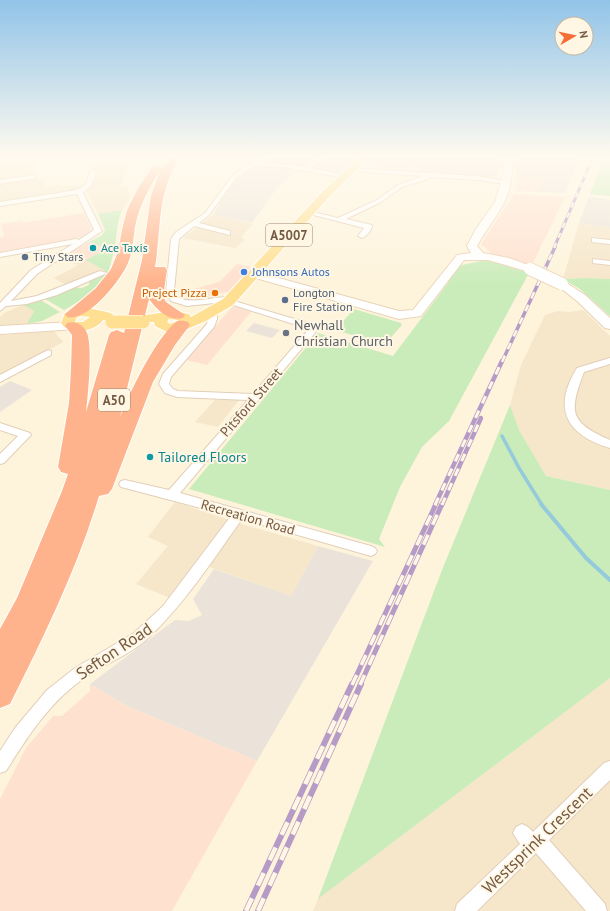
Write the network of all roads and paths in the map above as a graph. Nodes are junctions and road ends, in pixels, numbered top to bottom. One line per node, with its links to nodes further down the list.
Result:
1 (30, 200): 11 (street)
2 (83, 200): 17 (street)
3 (139, 200): 33 (highway)
4 (145, 200): 47 (highway, A50)
5 (155, 200): 48 (highway, A50)
6 (166, 200): 32 (highway)
7 (218, 200): 14 (street)
8 (321, 200): 12 (main road, A5007)
9 (381, 200): 13 (street)
10 (501, 200): 20 (street)
11 (0, 204)
12 (308, 213): 13 (street); 25 (main road, A5007)
13 (341, 220): 16 (street)
14 (194, 224): 15 (street); 26 (street)
15 (227, 232)
16 (362, 236)
17 (83, 240): 21 (street); 29 (street)
18 (595, 240): 19 (street)
19 (610, 242)
20 (478, 254): 25 (street); 34 (street, bridge)
21 (0, 255)
22 (596, 261): 23 (street)
23 (610, 261)
24 (103, 273): 29 (street)
25 (253, 274): 28 (main road, A5007)
26 (171, 282): 27 (street); 28 (street)
27 (180, 282)
28 (229, 301): 30 (main road, A5007); 39 (street, Pitsford Street)
29 (2, 306)
30 (211, 312): 32 (main road, A5007); 39 (street)
31 (113, 320): 32 (main road, bridge); 33 (main road); 33 (main road)
32 (174, 320): 48 (highway)
33 (74, 322): 35 (street); 47 (highway)
34 (610, 325)
35 (0, 330)
36 (45, 358): 38 (street)
37 (610, 361): 41 (street)
38 (0, 379)
39 (254, 397): 44 (street, Pitsford Street)
40 (0, 426): 42 (street)
41 (610, 444)
42 (0, 460)
43 (125, 484): 44 (street, Recreation Road)
44 (172, 495): 45 (street, Recreation Road)
45 (239, 515): 46 (street, Recreation Road); 51 (street, Sefton Road)
46 (371, 551)
47 (46, 558): 49 (highway, A50)
48 (29, 638): 50 (highway, A50)
49 (0, 655)
50 (0, 695)
51 (0, 765)
52 (610, 769): 53 (street, Westsprink Crescent)
53 (530, 839): 54 (street, Westsprink Crescent); 55 (street)
54 (464, 911)
55 (598, 911)

